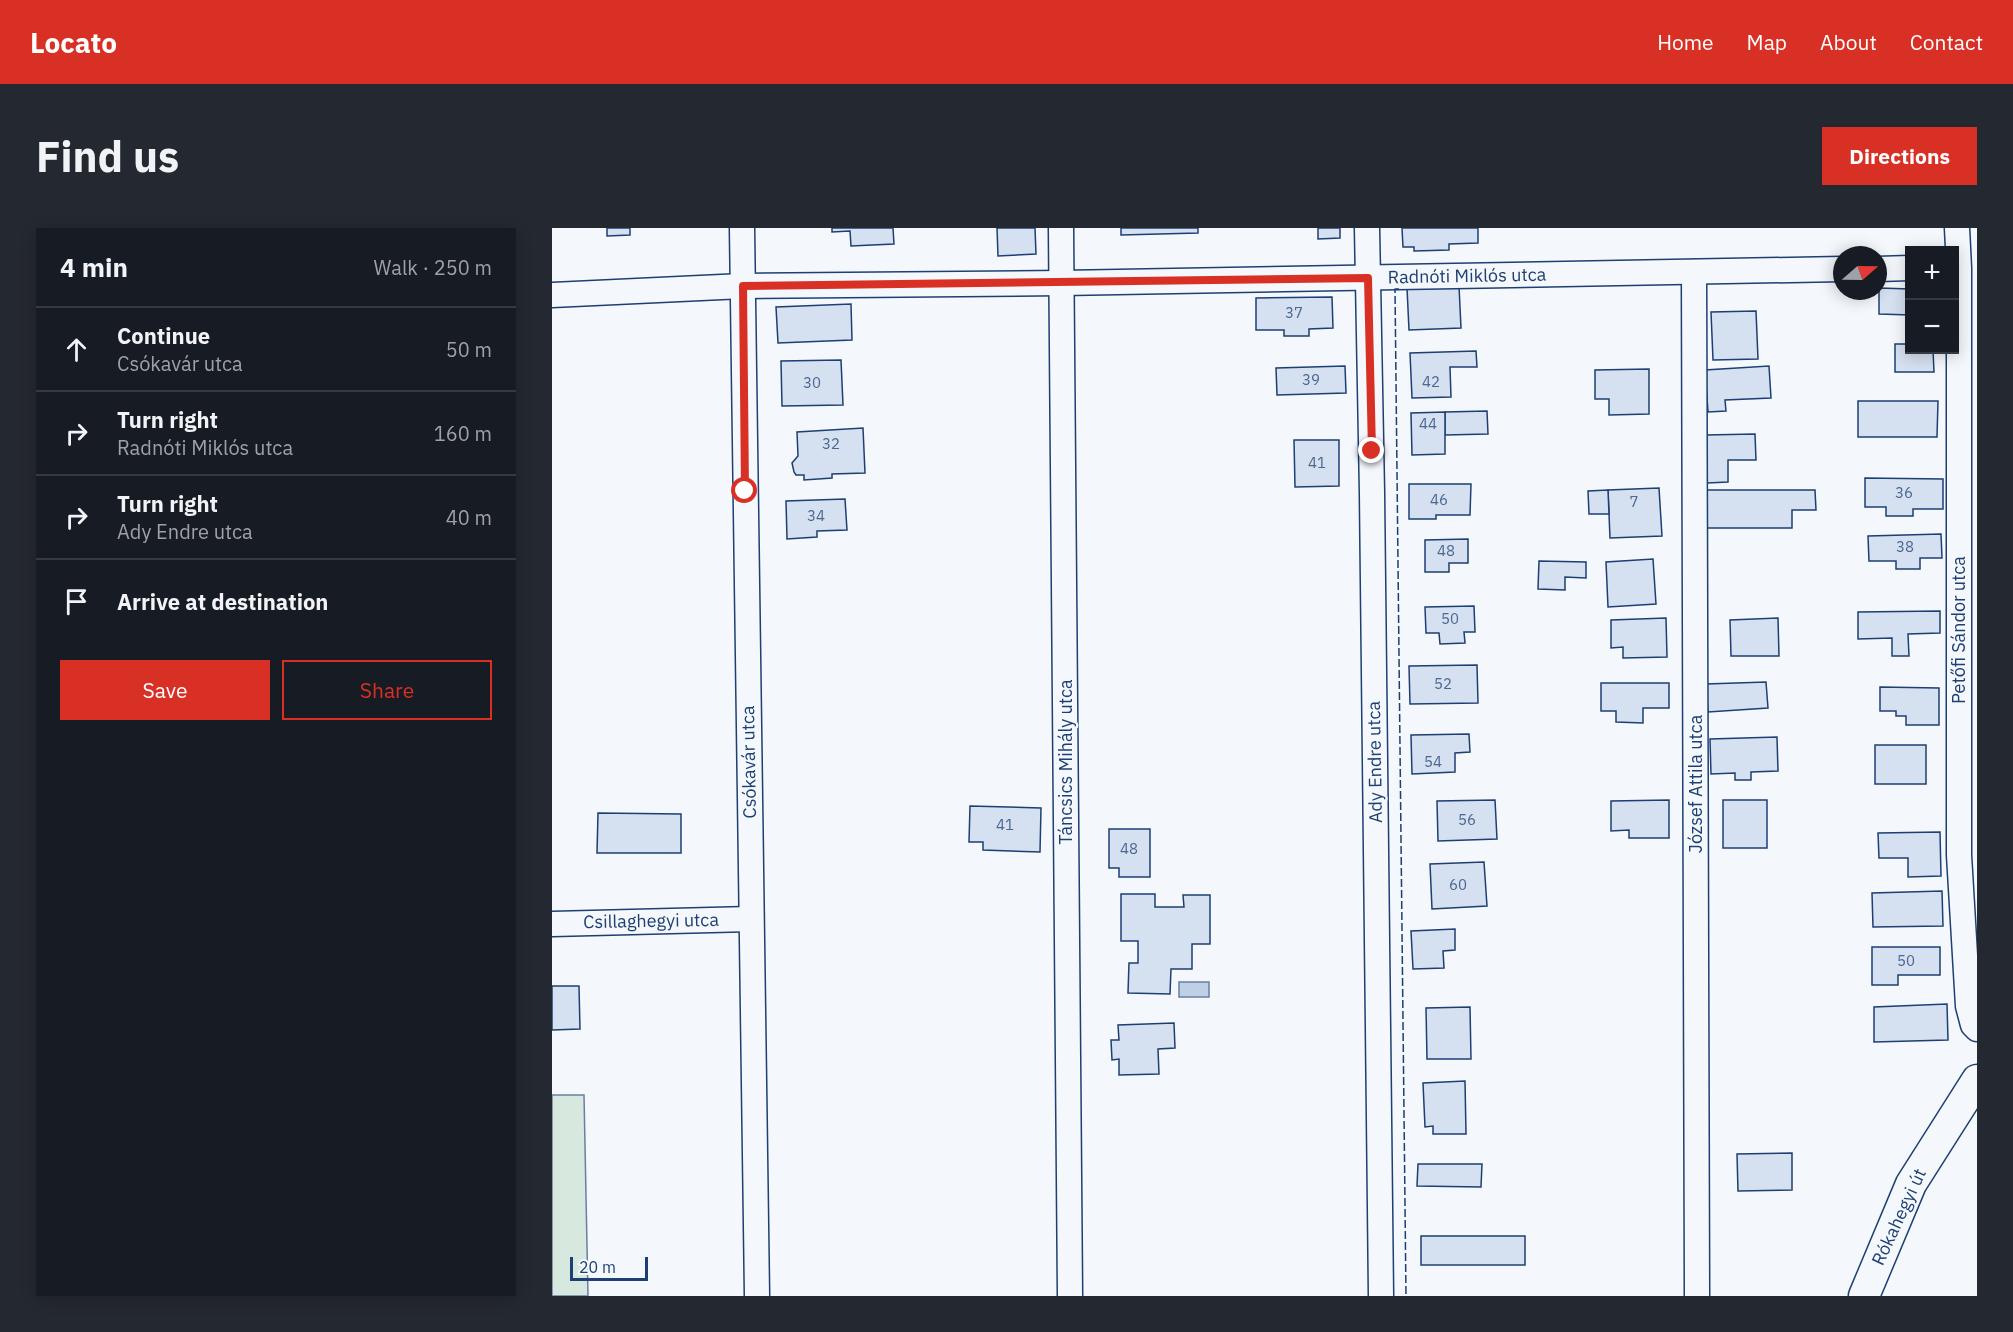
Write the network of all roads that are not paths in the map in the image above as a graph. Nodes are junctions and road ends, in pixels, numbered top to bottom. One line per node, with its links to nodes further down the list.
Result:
1 (742, 228): 12 (street, Csókavár utca)
2 (1061, 228): 11 (street, Táncsics Mihály utca)
3 (1367, 228): 10 (street, Ady Endre utca)
4 (1957, 228): 5 (street, Petőfi Sándor utca)
5 (1964, 267): 16 (street, Petőfi Sándor utca)
6 (1905, 268): 8 (street)
7 (1833, 269): 9 (street, Radnóti Miklós utca)
8 (1887, 269)
9 (1694, 272): 10 (street, Radnóti Miklós utca); 21 (street, József Attila utca)
10 (1368, 278): 11 (street, Radnóti Miklós utca); 20 (street, Ady Endre utca)
11 (1062, 283): 12 (street, Radnóti Miklós utca); 19 (street, Táncsics Mihály utca)
12 (743, 286): 13 (street, Radnóti Miklós utca); 14 (street, Csókavár utca)
13 (552, 296)
14 (751, 919): 15 (street, Csillaghegyi utca); 18 (street, Csókavár utca)
15 (552, 924)
16 (1977, 1029)
17 (1977, 1080): 22 (street, Rókahegyi út)
18 (757, 1296)
19 (1070, 1296)
20 (1382, 1296)
21 (1697, 1296)
22 (1864, 1296)

